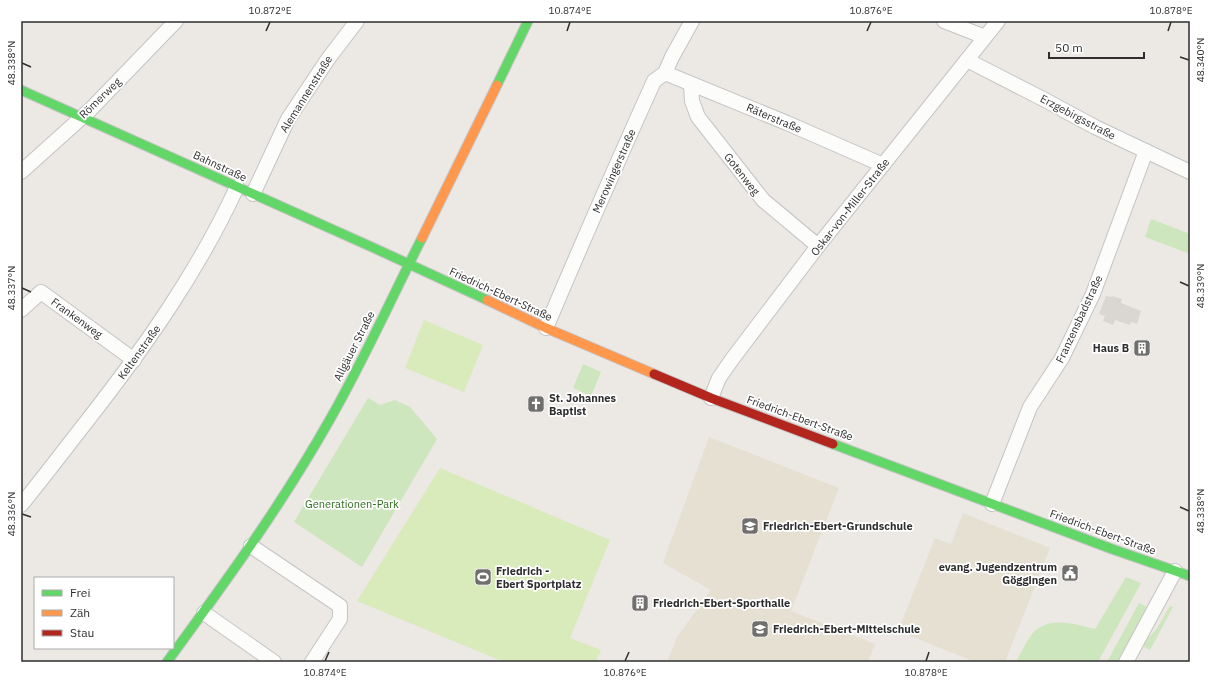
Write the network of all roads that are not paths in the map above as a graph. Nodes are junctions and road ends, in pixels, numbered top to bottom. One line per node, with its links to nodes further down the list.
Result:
1 (176, 21): 12 (street, Römerweg)
2 (357, 21): 18 (street, Alemannenstraße)
3 (528, 21): 20 (street, Allgäuer Straße)
4 (692, 21): 9 (street, Merowingerstraße)
5 (944, 21): 7 (street)
6 (998, 21): 7 (street, Oskar-von-Miller-Straße)
7 (985, 38): 8 (street, Oskar-von-Miller-Straße)
8 (967, 60): 13 (street, Erzgebirgsstraße); 14 (street, Oskar-von-Miller-Straße)
9 (665, 73): 10 (street, Räterstraße); 22 (street, Merowingerstraße)
10 (691, 84): 14 (street, Räterstraße); 19 (street, Gotenweg)
11 (21, 90): 12 (street, Bahnstraße)
12 (81, 117): 15 (street, Römerweg); 17 (street, Bahnstraße)
13 (1146, 151): 16 (street, Erzgebirgsstraße); 25 (street, Franzensbadstraße)
14 (883, 165): 19 (street, Oskar-von-Miller-Straße)
15 (21, 172)
16 (1190, 172)
17 (237, 187): 18 (street, Bahnstraße); 23 (street, Keltenstraße)
18 (253, 194): 20 (street, Bahnstraße)
19 (818, 246): 24 (street, Oskar-von-Miller-Straße)
20 (408, 264): 22 (street, Friedrich-Ebert-Straße); 27 (street, Allgäuer Straße)
21 (21, 310): 23 (street, Frankenweg)
22 (546, 328): 24 (street, Friedrich-Ebert-Straße)
23 (134, 360): 26 (street, Keltenstraße)
24 (711, 398): 25 (street, Friedrich-Ebert-Straße)
25 (992, 504): 28 (street, Friedrich-Ebert-Straße)
26 (21, 505)
27 (251, 546): 30 (street, Allgäuer Straße); 33 (street)
28 (1175, 571): 29 (street, Friedrich-Ebert-Straße); 34 (street)
29 (1190, 576)
30 (204, 613): 31 (street, Allgäuer Straße); 32 (street)
31 (167, 662)
32 (274, 662)
33 (312, 662)
34 (1126, 662)

